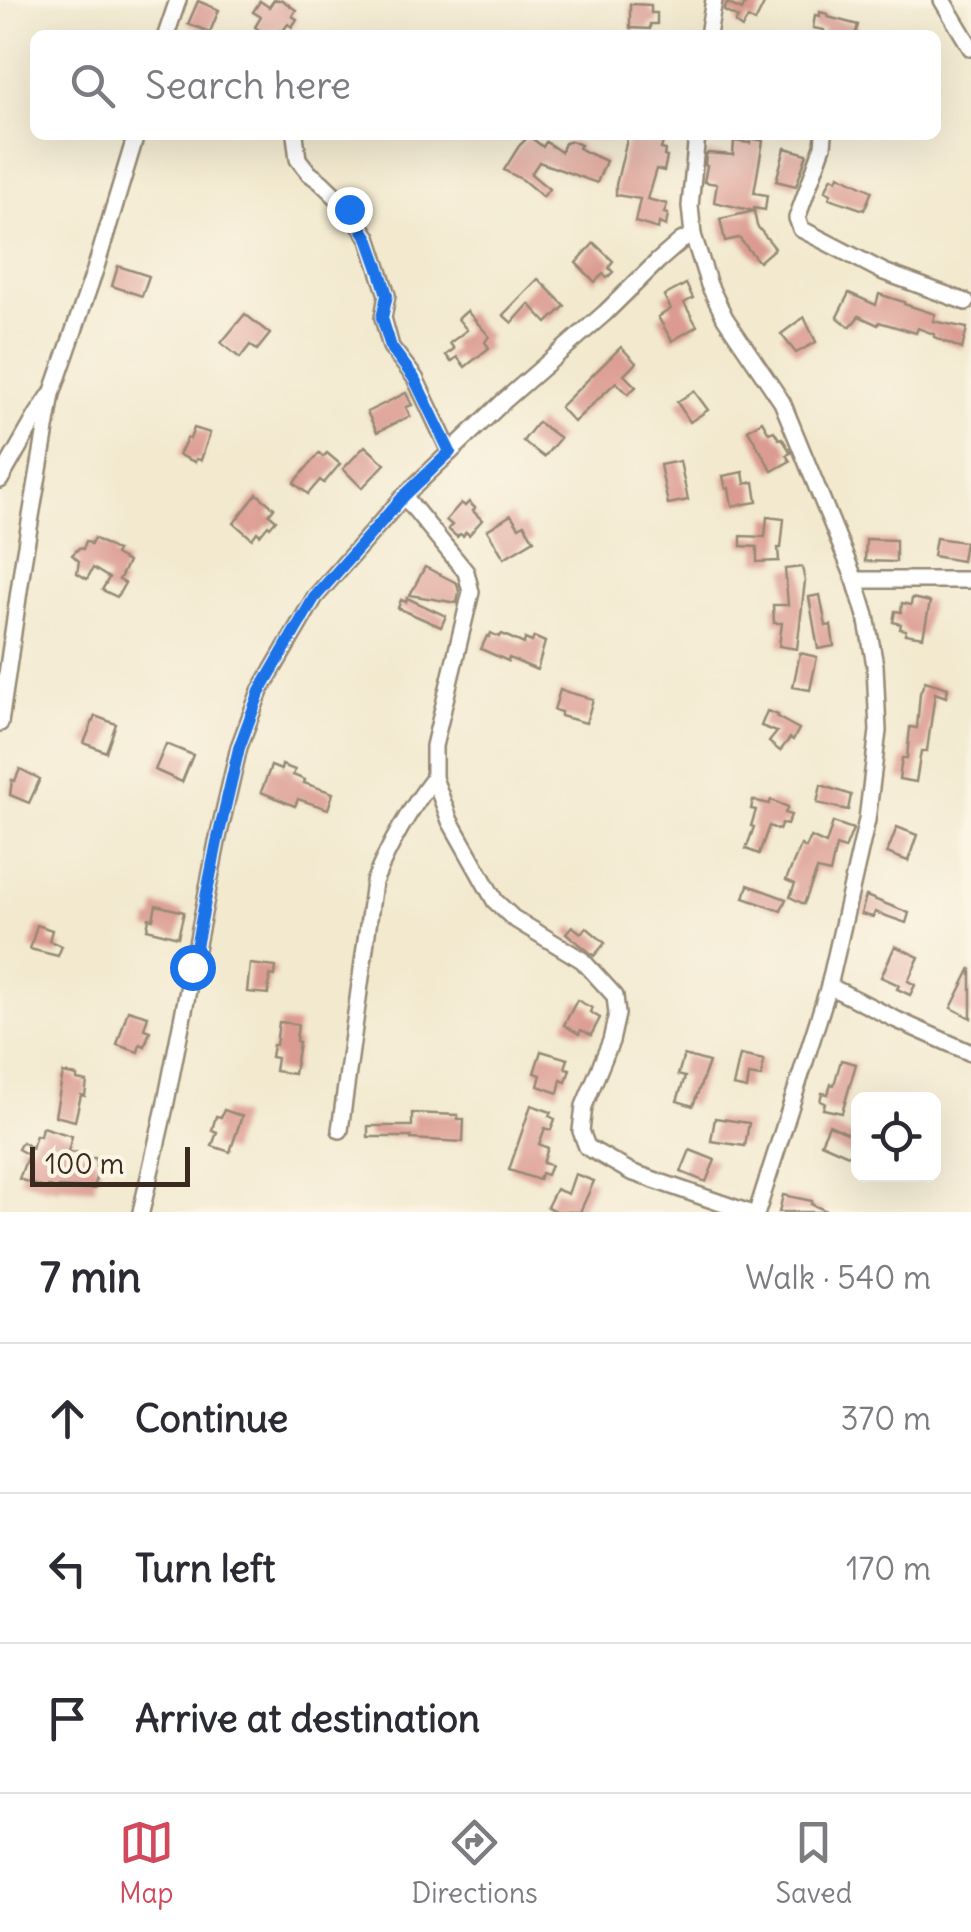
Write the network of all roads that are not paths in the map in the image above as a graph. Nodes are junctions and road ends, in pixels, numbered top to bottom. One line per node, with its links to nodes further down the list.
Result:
1 (178, 0): 4 (street)
2 (714, 0): 5 (street)
3 (942, 0): 6 (street)
4 (168, 30)
5 (709, 30)
6 (971, 48)
7 (135, 140): 13 (street)
8 (296, 140): 14 (street)
9 (697, 140): 11 (street)
10 (823, 140): 12 (street)
11 (692, 235): 14 (street); 17 (street)
12 (966, 302)
13 (52, 394): 15 (street); 19 (street)
14 (450, 452): 16 (street)
15 (0, 480)
16 (404, 496): 20 (street); 24 (street)
17 (855, 580): 18 (street); 21 (street)
18 (971, 580)
19 (0, 723)
20 (434, 778): 23 (street); 25 (street)
21 (830, 986): 22 (street); 26 (street)
22 (971, 1053)
23 (340, 1130)
24 (141, 1212)
25 (748, 1212)
26 (758, 1212)

